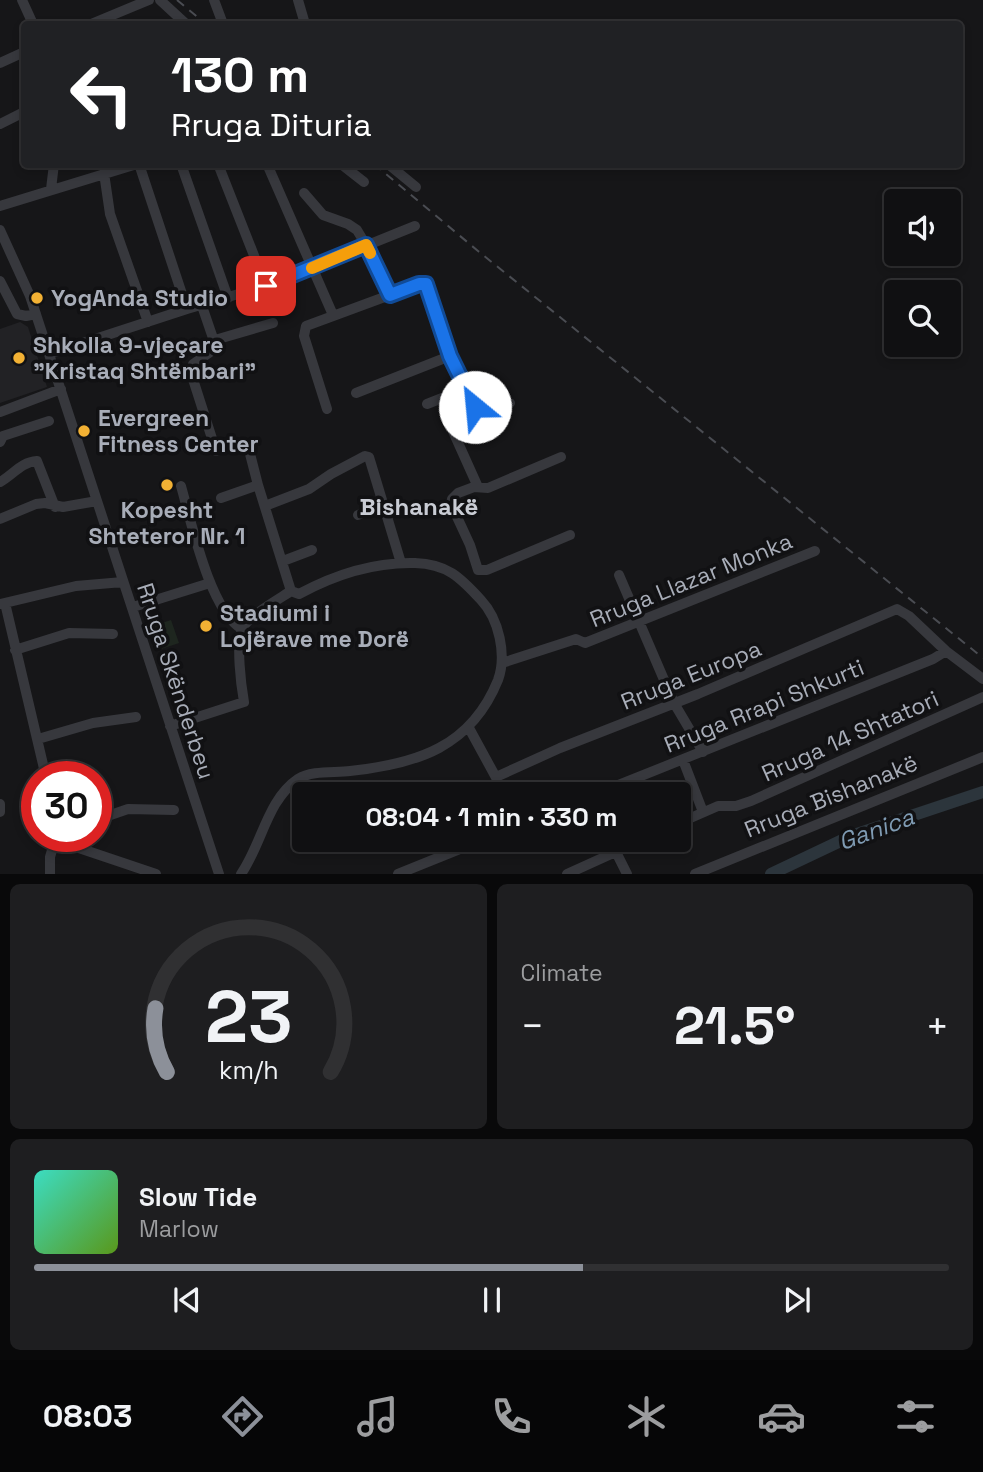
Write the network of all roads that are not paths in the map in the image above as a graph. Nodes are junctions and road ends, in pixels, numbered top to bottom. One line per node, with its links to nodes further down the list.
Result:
1 (22, 0): 6 (street)
2 (149, 0): 7 (street)
3 (160, 0): 8 (street)
4 (214, 0): 9 (street)
5 (298, 0): 10 (street)
6 (32, 21)
7 (98, 21)
8 (183, 21)
9 (222, 21)
10 (304, 21)
11 (21, 53): 12 (street)
12 (0, 63)
13 (21, 114): 14 (street)
14 (0, 124)
15 (54, 168): 26 (street)
16 (123, 168): 23 (street)
17 (139, 168): 38 (street)
18 (182, 168): 36 (street)
19 (220, 168): 34 (street)
20 (269, 168): 32 (street)
21 (346, 168): 24 (street)
22 (393, 168): 25 (street)
23 (104, 173): 26 (street); 41 (street)
24 (364, 182)
25 (416, 187)
26 (51, 188): 28 (street)
27 (304, 193): 31 (street)
28 (0, 206)
29 (415, 226): 31 (street)
30 (0, 230): 39 (street, Rruga Skënderbeu)
31 (366, 245): 32 (street); 35 (street)
32 (313, 267): 34 (street); 40 (street)
33 (0, 281): 39 (street)
34 (266, 286): 36 (street)
35 (390, 295): 40 (street); 45 (street)
36 (228, 298): 37 (street)
37 (202, 306): 38 (street); 43 (street)
38 (187, 309): 41 (street)
39 (36, 314): 44 (street, Rruga Skënderbeu)
40 (333, 315): 51 (street)
41 (148, 322): 44 (street)
42 (274, 323): 43 (street)
43 (215, 340): 57 (street)
44 (49, 354): 46 (street, Rruga Skënderbeu)
45 (450, 356): 47 (street); 48 (street)
46 (61, 389): 52 (street); 64 (street, Rruga Skënderbeu)
47 (465, 389): 49 (street); 50 (street)
48 (356, 393)
49 (510, 403)
50 (427, 404)
51 (327, 409)
52 (0, 412)
53 (48, 421): 55 (street)
54 (451, 427): 62 (street)
55 (0, 442)
56 (249, 450): 60 (street)
57 (216, 451)
58 (561, 457): 62 (street)
59 (0, 482): 67 (street)
60 (258, 485): 63 (street); 66 (street)
61 (181, 486): 78 (street)
62 (478, 487): 75 (street)
63 (221, 498)
64 (97, 501): 67 (street); 77 (street, Rruga Skënderbeu)
65 (383, 504): 66 (street); 68 (street); 74 (street)
66 (265, 506): 73 (street)
67 (55, 507): 69 (street)
68 (358, 515)
69 (0, 519)
70 (570, 535): 75 (street)
71 (312, 550): 73 (street)
72 (815, 551): 83 (street, Rruga Llazar Monka)
73 (282, 561): 80 (street)
74 (401, 563): 79 (street); 80 (street)
75 (478, 570): 79 (street)
76 (619, 575): 83 (street)
77 (123, 582): 81 (street); 82 (street, Rruga Skënderbeu)
78 (210, 583): 82 (street); 84 (street)
79 (469, 589): 88 (street)
80 (291, 591): 84 (street)
81 (2, 604): 86 (street)
82 (133, 607): 93 (street, Rruga Skënderbeu)
83 (639, 621): 88 (street, Rruga Llazar Monka); 91 (street)
84 (242, 629): 93 (street)
85 (113, 634): 86 (street)
86 (15, 650): 95 (street)
87 (946, 651): 89 (street); 91 (street, Rruga Europa); 96 (street, Rruga Rrapi Shkurti)
88 (502, 663): 94 (street)
89 (983, 679)
90 (983, 697): 105 (street, Rruga 14 Shtatori)
91 (674, 703): 96 (street); 100 (street, Rruga Europa)
92 (136, 718): 95 (street)
93 (170, 726): 115 (street, Rruga Skënderbeu)
94 (469, 728): 100 (street); 116 (street)
95 (38, 739): 99 (street)
96 (703, 752): 98 (street, Rruga Rrapi Shkurti)
97 (983, 757): 120 (street, Rruga Bishanakë)
98 (683, 760): 102 (street, Rruga Rrapi Shkurti); 105 (street)
99 (43, 761)
100 (496, 776): 101 (street)
101 (499, 782)
102 (627, 782)
103 (0, 804): 106 (street)
104 (174, 810): 107 (street)
105 (704, 812): 108 (street)
106 (0, 813)
107 (112, 814)
108 (691, 818)
109 (52, 852): 113 (street)
110 (96, 852): 114 (street)
111 (451, 852): 117 (street)
112 (616, 852): 118 (street); 119 (street)
113 (50, 873)
114 (156, 873)
115 (219, 873)
116 (241, 873)
117 (398, 873)
118 (567, 873)
119 (627, 873)
120 (695, 873)

